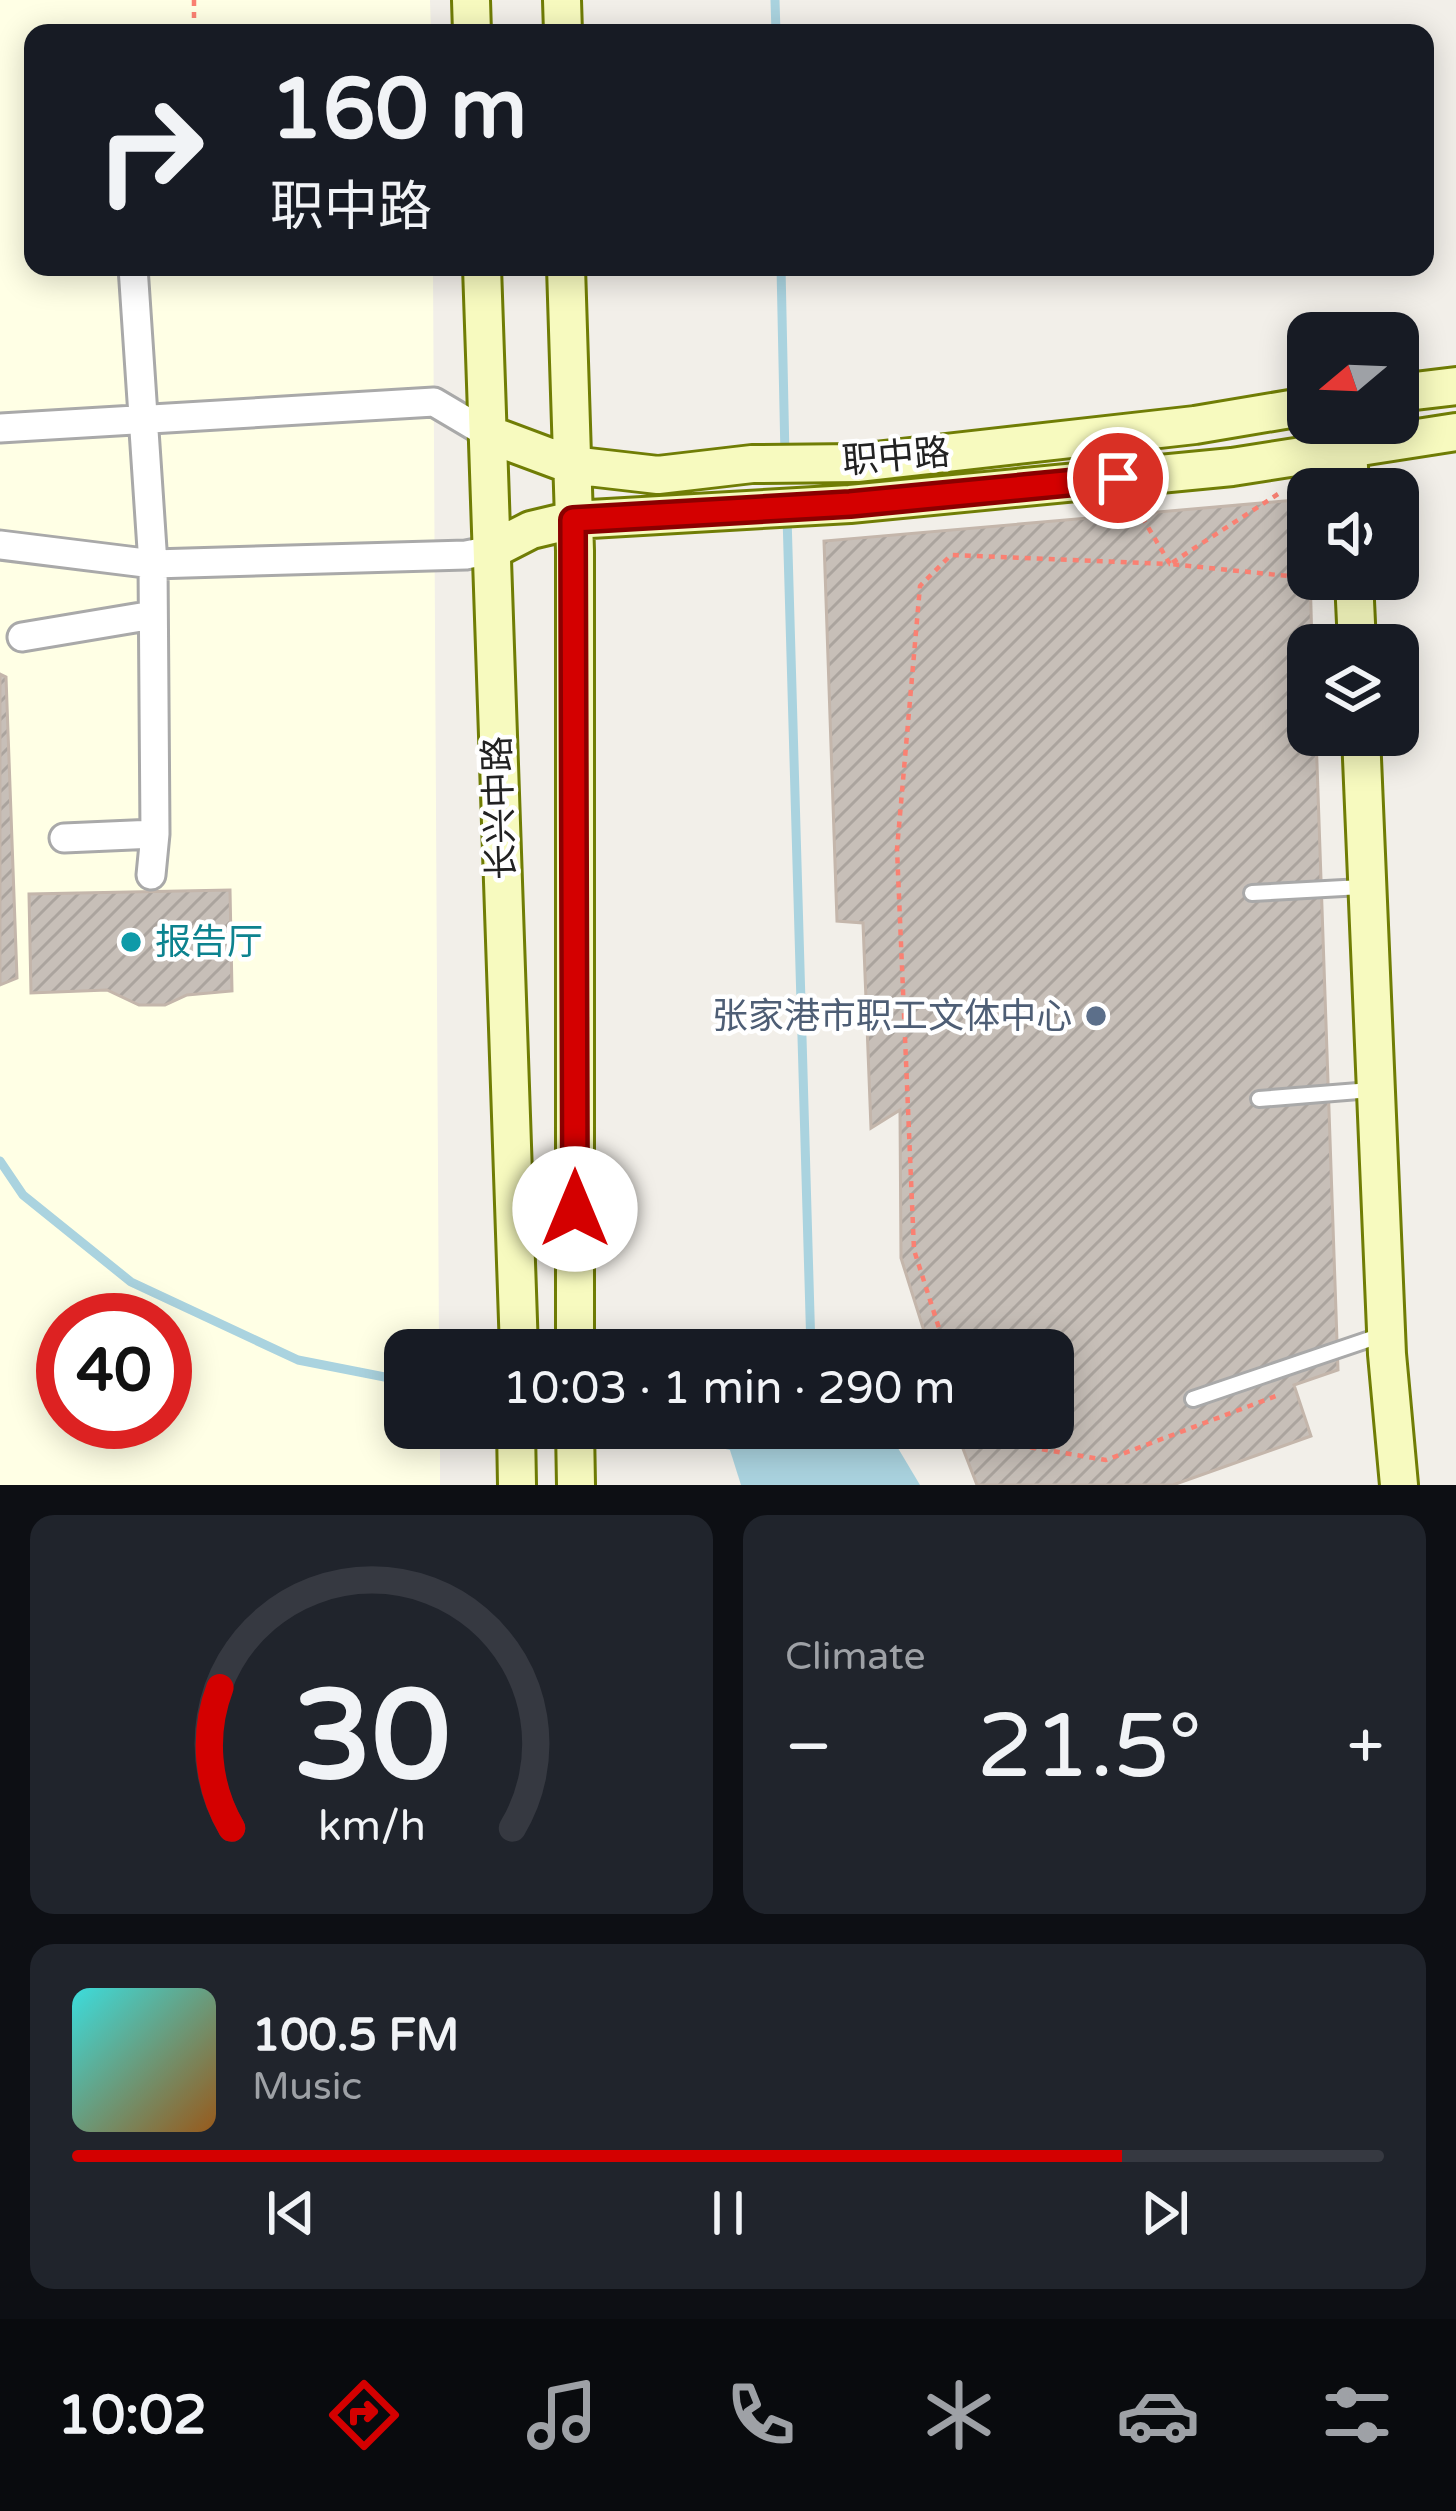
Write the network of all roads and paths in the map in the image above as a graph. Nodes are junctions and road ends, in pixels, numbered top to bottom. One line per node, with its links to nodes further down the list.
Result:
1 (134, 276): 7 (street)
2 (482, 276): 11 (street, 长兴中路)
3 (566, 276): 13 (street, 长兴中路)
4 (1456, 386): 5 (street)
5 (1419, 390)
6 (1287, 410): 13 (street, 职中路)
7 (143, 421): 8 (street); 11 (street); 19 (street)
8 (0, 428)
9 (1456, 432): 10 (street, 职中路)
10 (1419, 433)
11 (488, 434): 13 (street, 职中路); 18 (street, 长兴中路)
12 (1318, 444): 14 (street, 职中路)
13 (571, 465): 16 (street, 长兴中路)
14 (1118, 478): 16 (street, 职中路); 20 (path)
15 (1287, 488): 20 (path)
16 (573, 520): 18 (street, 职中路); 33 (street, 长兴中路)
17 (0, 545): 19 (street)
18 (491, 550): 19 (street); 32 (street, 长兴中路)
19 (153, 564): 22 (street)
20 (1170, 564): 21 (path); 34 (path)
21 (1287, 576)
22 (153, 614): 23 (street); 25 (street)
23 (22, 637)
24 (1362, 756): 28 (street)
25 (155, 834): 26 (street); 27 (street)
26 (64, 838)
27 (151, 875)
28 (1367, 887): 29 (lane); 30 (street)
29 (1252, 893)
30 (1376, 1090): 31 (lane); 35 (street)
31 (1259, 1099)
32 (518, 1329)
33 (575, 1329)
34 (939, 1329)
35 (1387, 1333): 36 (lane); 41 (street)
36 (1193, 1399)
37 (516, 1449): 39 (street)
38 (575, 1449): 40 (street)
39 (517, 1485)
40 (575, 1485)
41 (1399, 1485)

